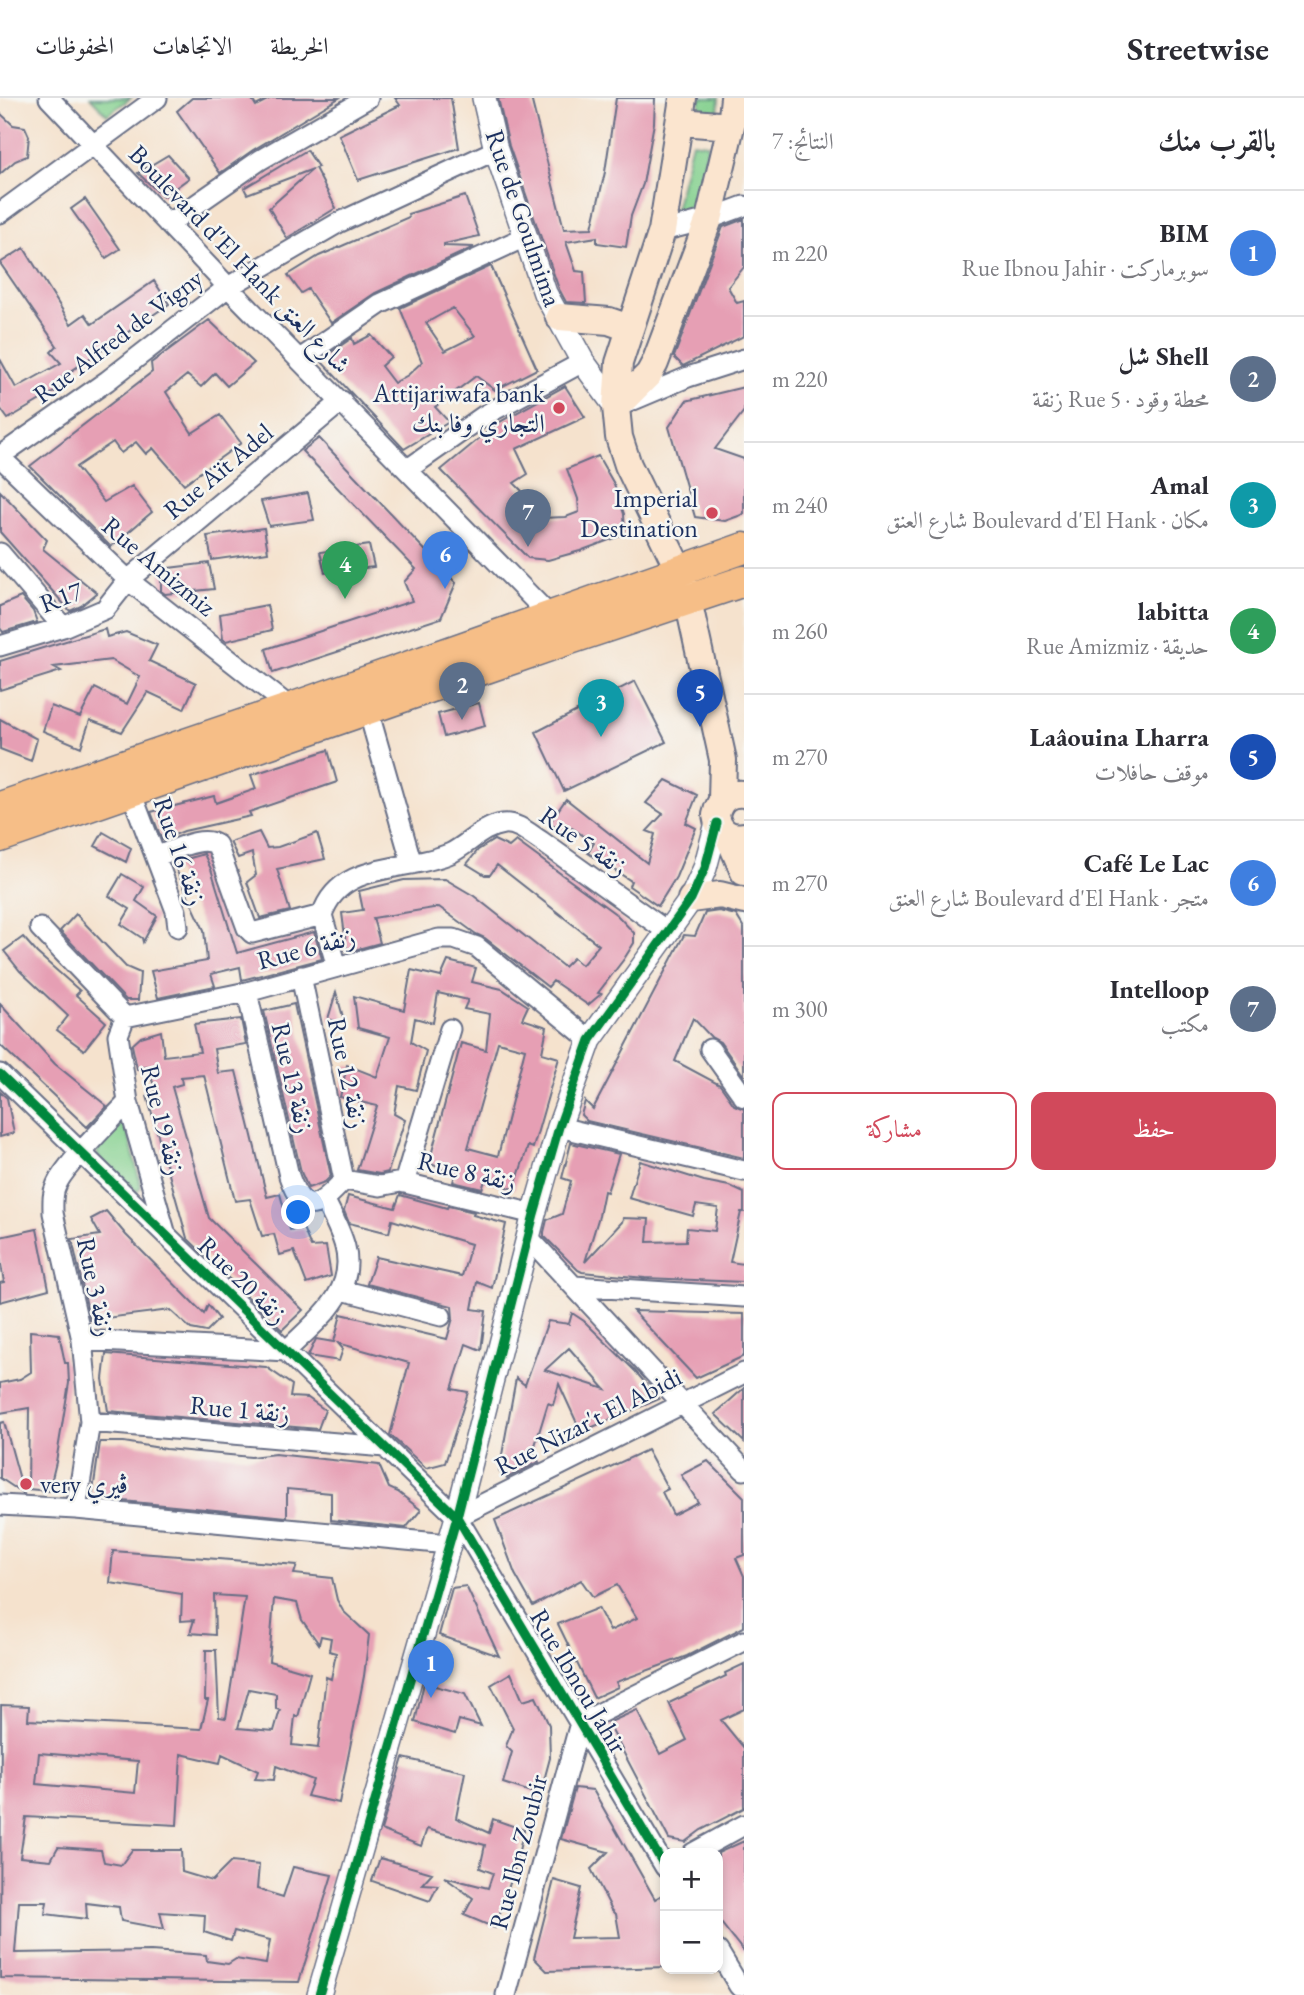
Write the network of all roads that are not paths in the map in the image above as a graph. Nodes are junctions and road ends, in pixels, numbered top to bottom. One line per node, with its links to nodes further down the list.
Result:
1 (49, 98): 8 (street, Boulevard d'El Hank شارع العنق)
2 (157, 98): 8 (street)
3 (368, 98): 13 (street)
4 (484, 98): 9 (street, Rue de Goulmima)
5 (734, 98): 7 (main road)
6 (682, 110): 7 (main road); 14 (main road)
7 (731, 126): 12 (main road)
8 (94, 145): 11 (street); 13 (street, Boulevard d'El Hank شارع العنق)
9 (496, 150): 15 (street, Rue de Goulmima); 16 (street, Rue Alfred de Vigny)
10 (744, 206): 12 (street)
11 (0, 213)
12 (709, 219): 14 (street); 23 (main road)
13 (168, 224): 16 (street, Boulevard d'El Hank شارع العنق)
14 (662, 230): 18 (main road)
15 (525, 237): 17 (street, Rue de Goulmima); 19 (street)
16 (228, 287): 19 (street, Boulevard d'El Hank شارع العنق); 24 (street, Rue Alfred de Vigny)
17 (559, 317): 18 (main road); 21 (street, Rue de Goulmima)
18 (629, 328): 23 (main road)
19 (300, 359): 22 (street, Boulevard d'El Hank شارع العنق)
20 (744, 359): 23 (street)
21 (583, 362): 23 (street, Rue de Goulmima); 25 (street)
22 (342, 401): 25 (street, Boulevard d'El Hank شارع العنق); 29 (street, Rue Aït Adel)
23 (616, 407): 28 (main road, Rue de Goulmima)
24 (0, 456): 29 (street, Rue Amizmiz)
25 (408, 469): 33 (street, Boulevard d'El Hank شارع العنق)
26 (744, 548): 28 (main road)
27 (0, 553): 32 (street)
28 (679, 570): 31 (main road, Rue de Goulmima); 33 (main road)
29 (128, 580): 32 (street, R17); 35 (street, Rue Amizmiz)
30 (744, 580): 31 (main road)
31 (688, 600): 33 (main road); 39 (main road, Rue de Goulmima)
32 (62, 627): 34 (street, R17)
33 (556, 629): 35 (main road); 36 (main road)
34 (0, 646)
35 (291, 708): 38 (main road)
36 (368, 710): 37 (main road); 42 (street)
37 (131, 792): 40 (main road); 41 (street, Rue 16 زنقة)
38 (0, 807)
39 (729, 820): 43 (main road); 44 (street)
40 (0, 837)
41 (157, 856): 46 (street); 47 (street, Rue 16 زنقة)
42 (412, 864): 46 (street, Rue 5 زنقة); 49 (street, Rue 5 زنقة)
43 (744, 872)
44 (691, 899): 45 (main road); 49 (street)
45 (744, 901)
46 (322, 915): 50 (street)
47 (178, 927)
48 (40, 928): 53 (street)
49 (668, 932): 55 (street)
50 (337, 967): 51 (street, Rue 6 زنقة); 55 (street, Rue 6 زنقة)
51 (301, 976): 52 (street, Rue 6 زنقة); 63 (street, Rue 12 زنقة)
52 (247, 992): 53 (street, Rue 6 زنقة); 65 (street, Rue 13 زنقة)
53 (125, 1017): 59 (street, Rue 19 زنقة)
54 (450, 1029): 64 (street)
55 (590, 1040): 60 (street)
56 (710, 1049): 58 (street)
57 (0, 1074): 61 (street, Rue 20 زنقة)
58 (744, 1097)
59 (128, 1102): 61 (street, Rue 3 زنقة); 67 (street, Rue 19 زنقة)
60 (559, 1127): 62 (street); 66 (street)
61 (81, 1153): 67 (street, Rue 20 زنقة); 73 (street, Rue 3 زنقة)
62 (744, 1171)
63 (344, 1180): 64 (street, Rue 8 زنقة); 65 (street)
64 (404, 1183): 66 (street, Rue 8 زنقة)
65 (325, 1200): 70 (street)
66 (534, 1214): 68 (street)
67 (167, 1236): 74 (street, Rue 20 زنقة)
68 (528, 1237): 69 (street); 82 (street)
69 (574, 1286): 71 (street); 76 (street)
70 (342, 1290): 72 (street); 74 (street)
71 (744, 1297)
72 (441, 1316)
73 (82, 1340): 74 (street); 77 (street, Rue 3 زنقة)
74 (286, 1351): 78 (street, Rue 20 زنقة)
75 (744, 1373): 76 (street, Rue Nizar't El Abidi)
76 (682, 1404): 79 (street); 82 (street, Rue Nizar't El Abidi)
77 (90, 1422): 78 (street, Rue 1 زنقة); 81 (street, Rue 3 زنقة)
78 (385, 1447): 82 (street, Rue 20 زنقة)
79 (744, 1470)
80 (0, 1505): 81 (street)
81 (76, 1508): 83 (street)
82 (457, 1517): 83 (street); 85 (street, Rue Ibnou Jahir)
83 (448, 1544): 91 (street)
84 (744, 1641): 85 (street)
85 (580, 1723): 88 (street, Rue Ibnou Jahir); 92 (street, Rue Ibn Zoubir)
86 (744, 1825): 87 (street)
87 (703, 1848)
88 (660, 1859)
89 (723, 1961): 90 (street)
90 (737, 1989)
91 (319, 1995)
92 (506, 1995)

